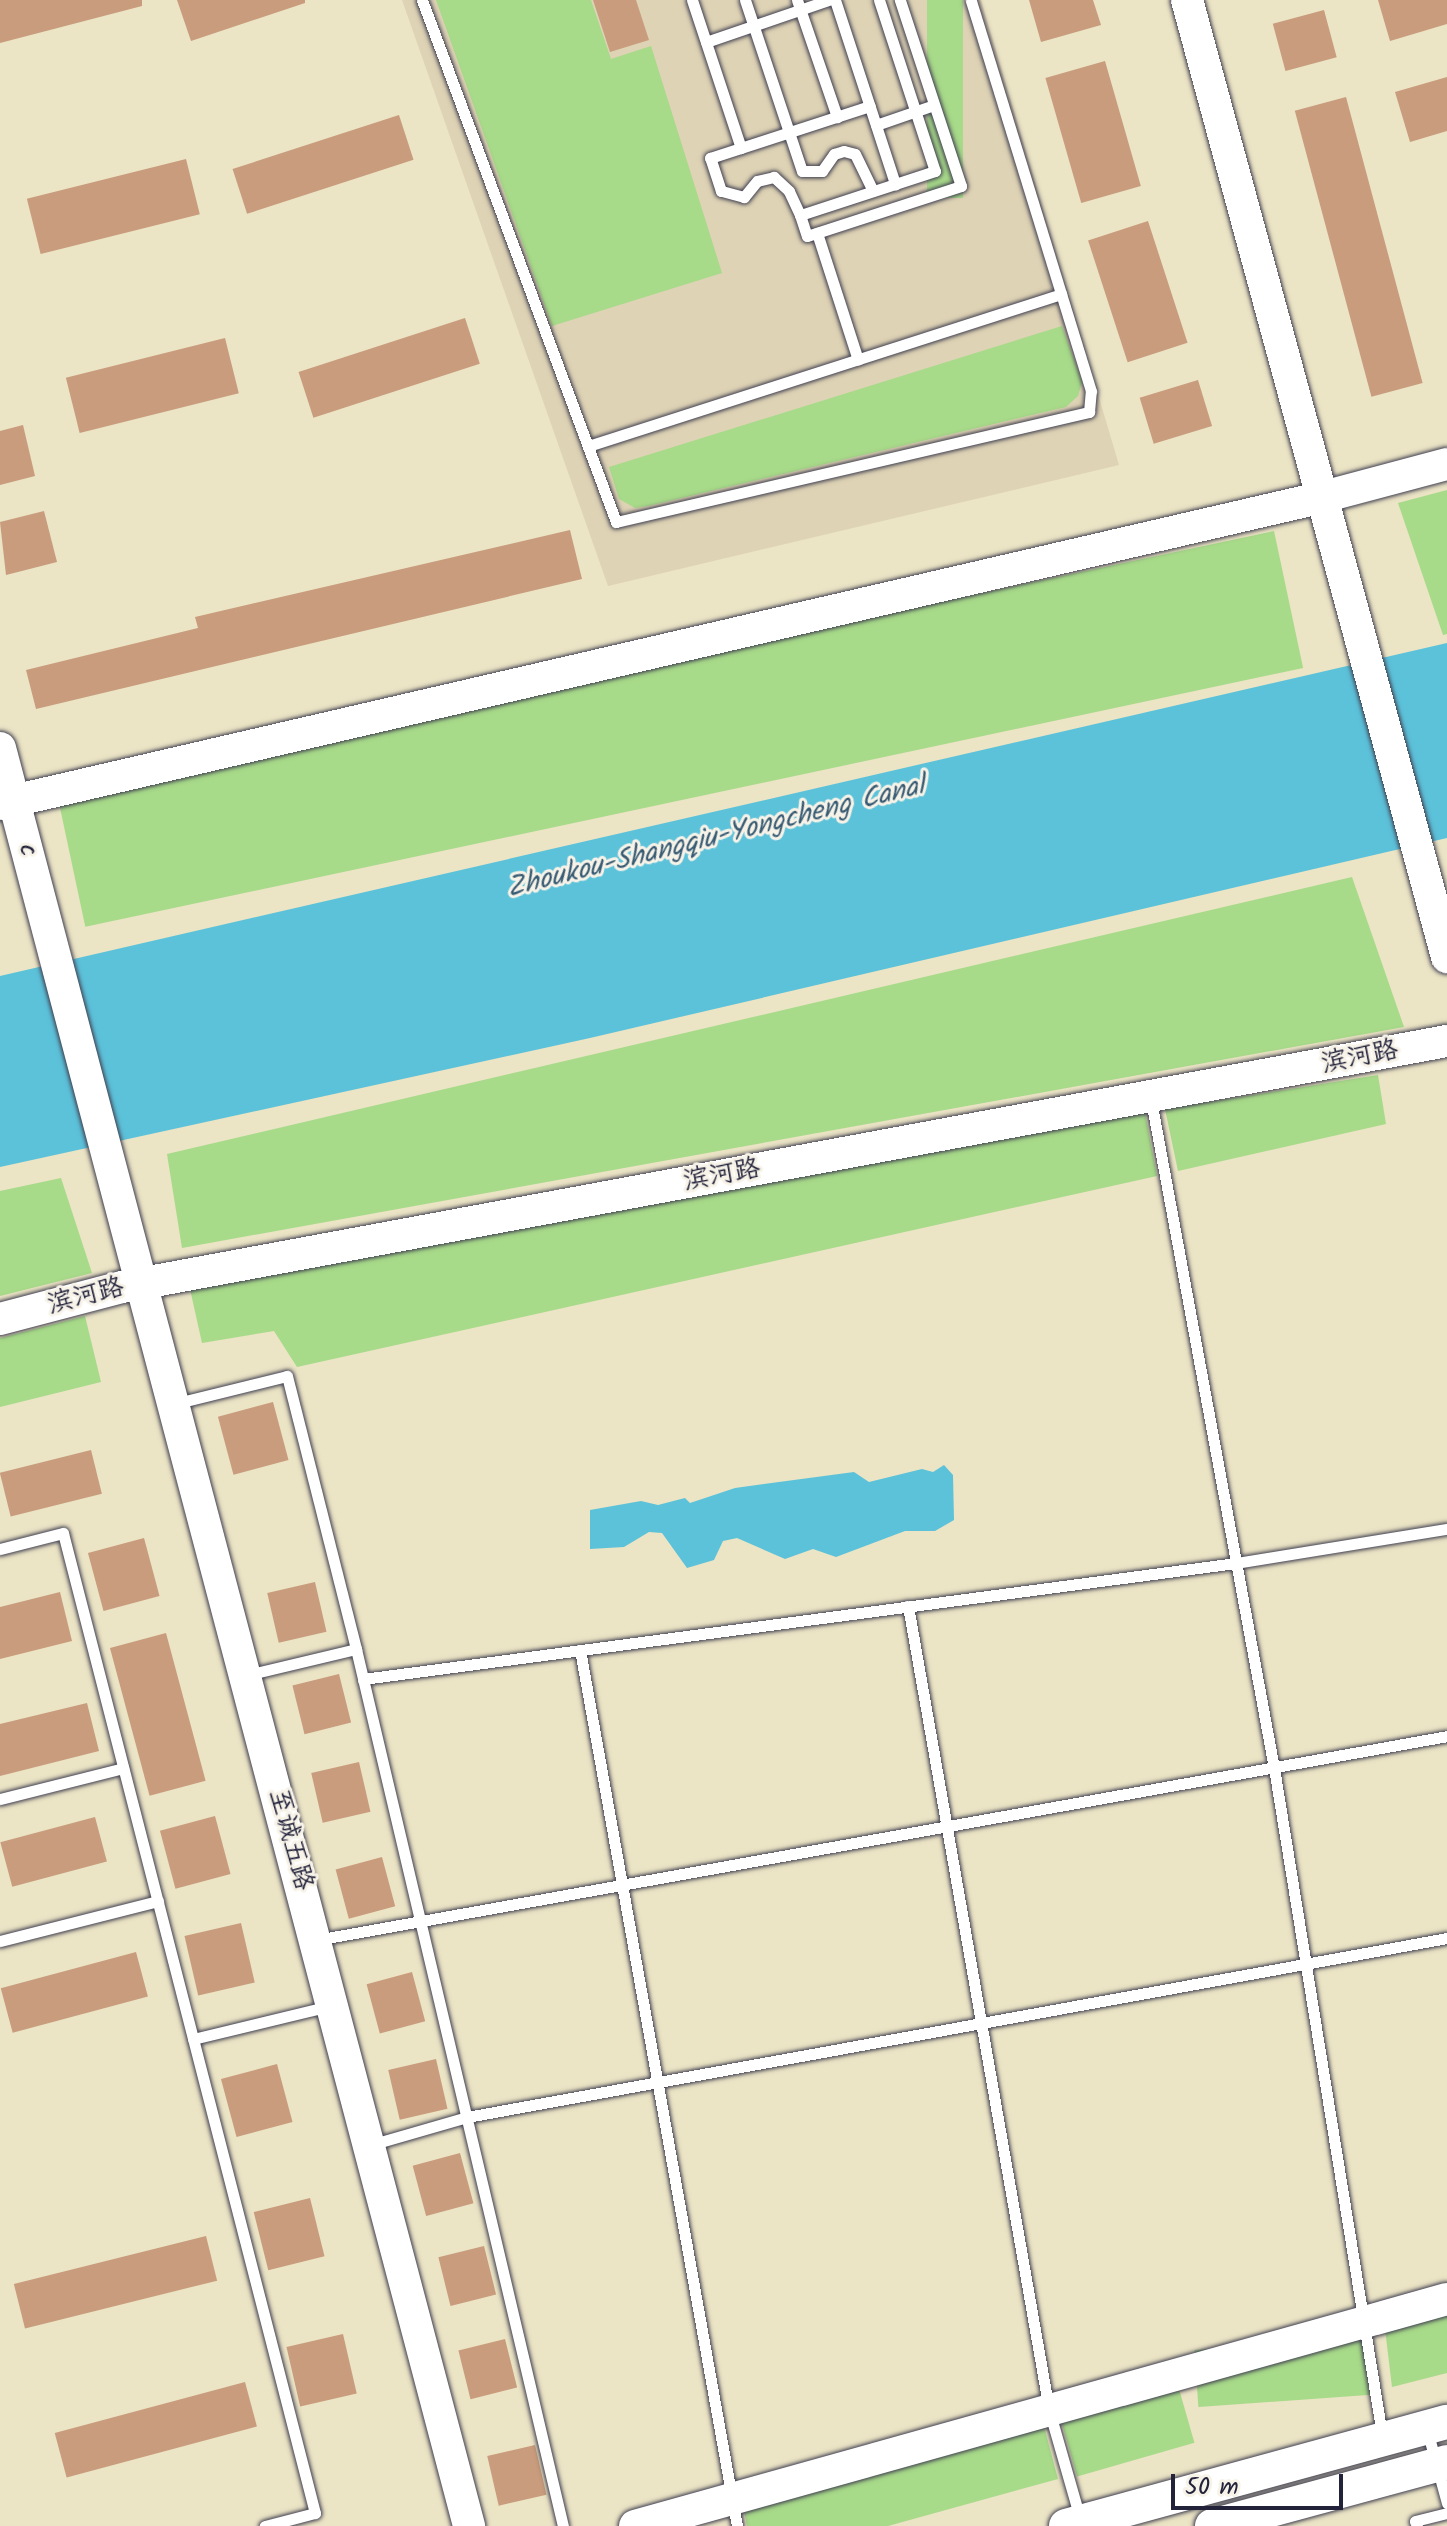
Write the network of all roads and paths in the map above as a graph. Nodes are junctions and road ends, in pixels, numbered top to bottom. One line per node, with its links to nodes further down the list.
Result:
1 (422, 0): 25 (lane)
2 (692, 0): 11 (lane)
3 (745, 0): 10 (lane)
4 (832, 0): 9 (lane); 13 (lane)
5 (879, 0): 14 (lane)
6 (900, 0): 12 (lane)
7 (971, 0): 23 (lane)
8 (1187, 0): 27 (street)
9 (799, 5): 10 (lane); 15 (lane)
10 (754, 25): 11 (lane); 17 (lane)
11 (706, 42): 18 (lane)
12 (934, 105): 14 (lane); 22 (lane)
13 (870, 106): 15 (lane); 16 (lane)
14 (915, 111): 16 (lane); 19 (lane)
15 (837, 117): 17 (lane)
16 (876, 125): 19 (lane)
17 (789, 132): 18 (lane); 20 (lane)
18 (741, 148): 21 (lane)
19 (895, 184): 20 (lane)
20 (873, 191): 21 (lane)
21 (800, 215): 22 (lane)
22 (817, 233): 24 (lane)
23 (1061, 294): 24 (lane); 25 (lane)
24 (858, 360): 25 (lane)
25 (588, 446)
26 (1447, 464): 27 (street)
27 (1319, 498): 29 (street); 30 (street)
28 (0, 748): 29 (street, c)
29 (7, 802): 33 (street, c)
30 (1447, 957)
31 (1447, 1041): 32 (street, 滨河路)
32 (1150, 1097): 34 (street, 滨河路); 39 (lane)
33 (107, 1155): 34 (street, 至诚五路)
34 (144, 1283): 35 (street, 滨河路); 36 (street, 至诚五路)
35 (0, 1319)
36 (176, 1404): 41 (lane); 43 (street, 至诚五路)
37 (1447, 1529): 39 (lane)
38 (0, 1549): 46 (lane)
39 (1236, 1563): 40 (lane); 47 (lane)
40 (908, 1606): 42 (lane); 49 (lane)
41 (356, 1649): 43 (lane); 44 (lane)
42 (580, 1650): 44 (lane); 50 (lane)
43 (247, 1675): 54 (street, 至诚五路)
44 (363, 1679): 52 (lane)
45 (1447, 1736): 47 (lane)
46 (123, 1768): 48 (lane); 51 (lane)
47 (1274, 1768): 49 (lane); 56 (lane)
48 (0, 1799)
49 (946, 1827): 50 (lane); 58 (lane)
50 (619, 1885): 52 (lane); 60 (lane)
51 (158, 1901): 55 (lane); 59 (lane)
52 (420, 1921): 54 (lane); 61 (lane)
53 (1447, 1938): 56 (lane)
54 (316, 1940): 57 (street, 至诚五路)
55 (0, 1941)
56 (1307, 1965): 58 (lane); 64 (lane)
57 (333, 2005): 59 (lane); 62 (street, 至诚五路)
58 (981, 2023): 60 (lane); 65 (lane)
59 (193, 2039): 73 (lane)
60 (655, 2082): 61 (lane); 70 (lane)
61 (467, 2117): 62 (lane); 75 (lane)
62 (370, 2146): 74 (street, 至诚五路)
63 (1447, 2299): 64 (street)
64 (1366, 2322): 65 (street); 67 (lane)
65 (1049, 2410): 70 (street); 72 (lane)
66 (1437, 2425): 67 (main road); 68 (lane)
67 (1383, 2440): 72 (main road)
68 (1442, 2464): 69 (lane); 77 (main road)
69 (1447, 2503)
70 (734, 2512): 76 (street)
71 (1447, 2513): 78 (lane)
72 (1084, 2523)
73 (265, 2526)
74 (469, 2526)
75 (563, 2526)
76 (635, 2526)
77 (1212, 2526)
78 (1417, 2526)

